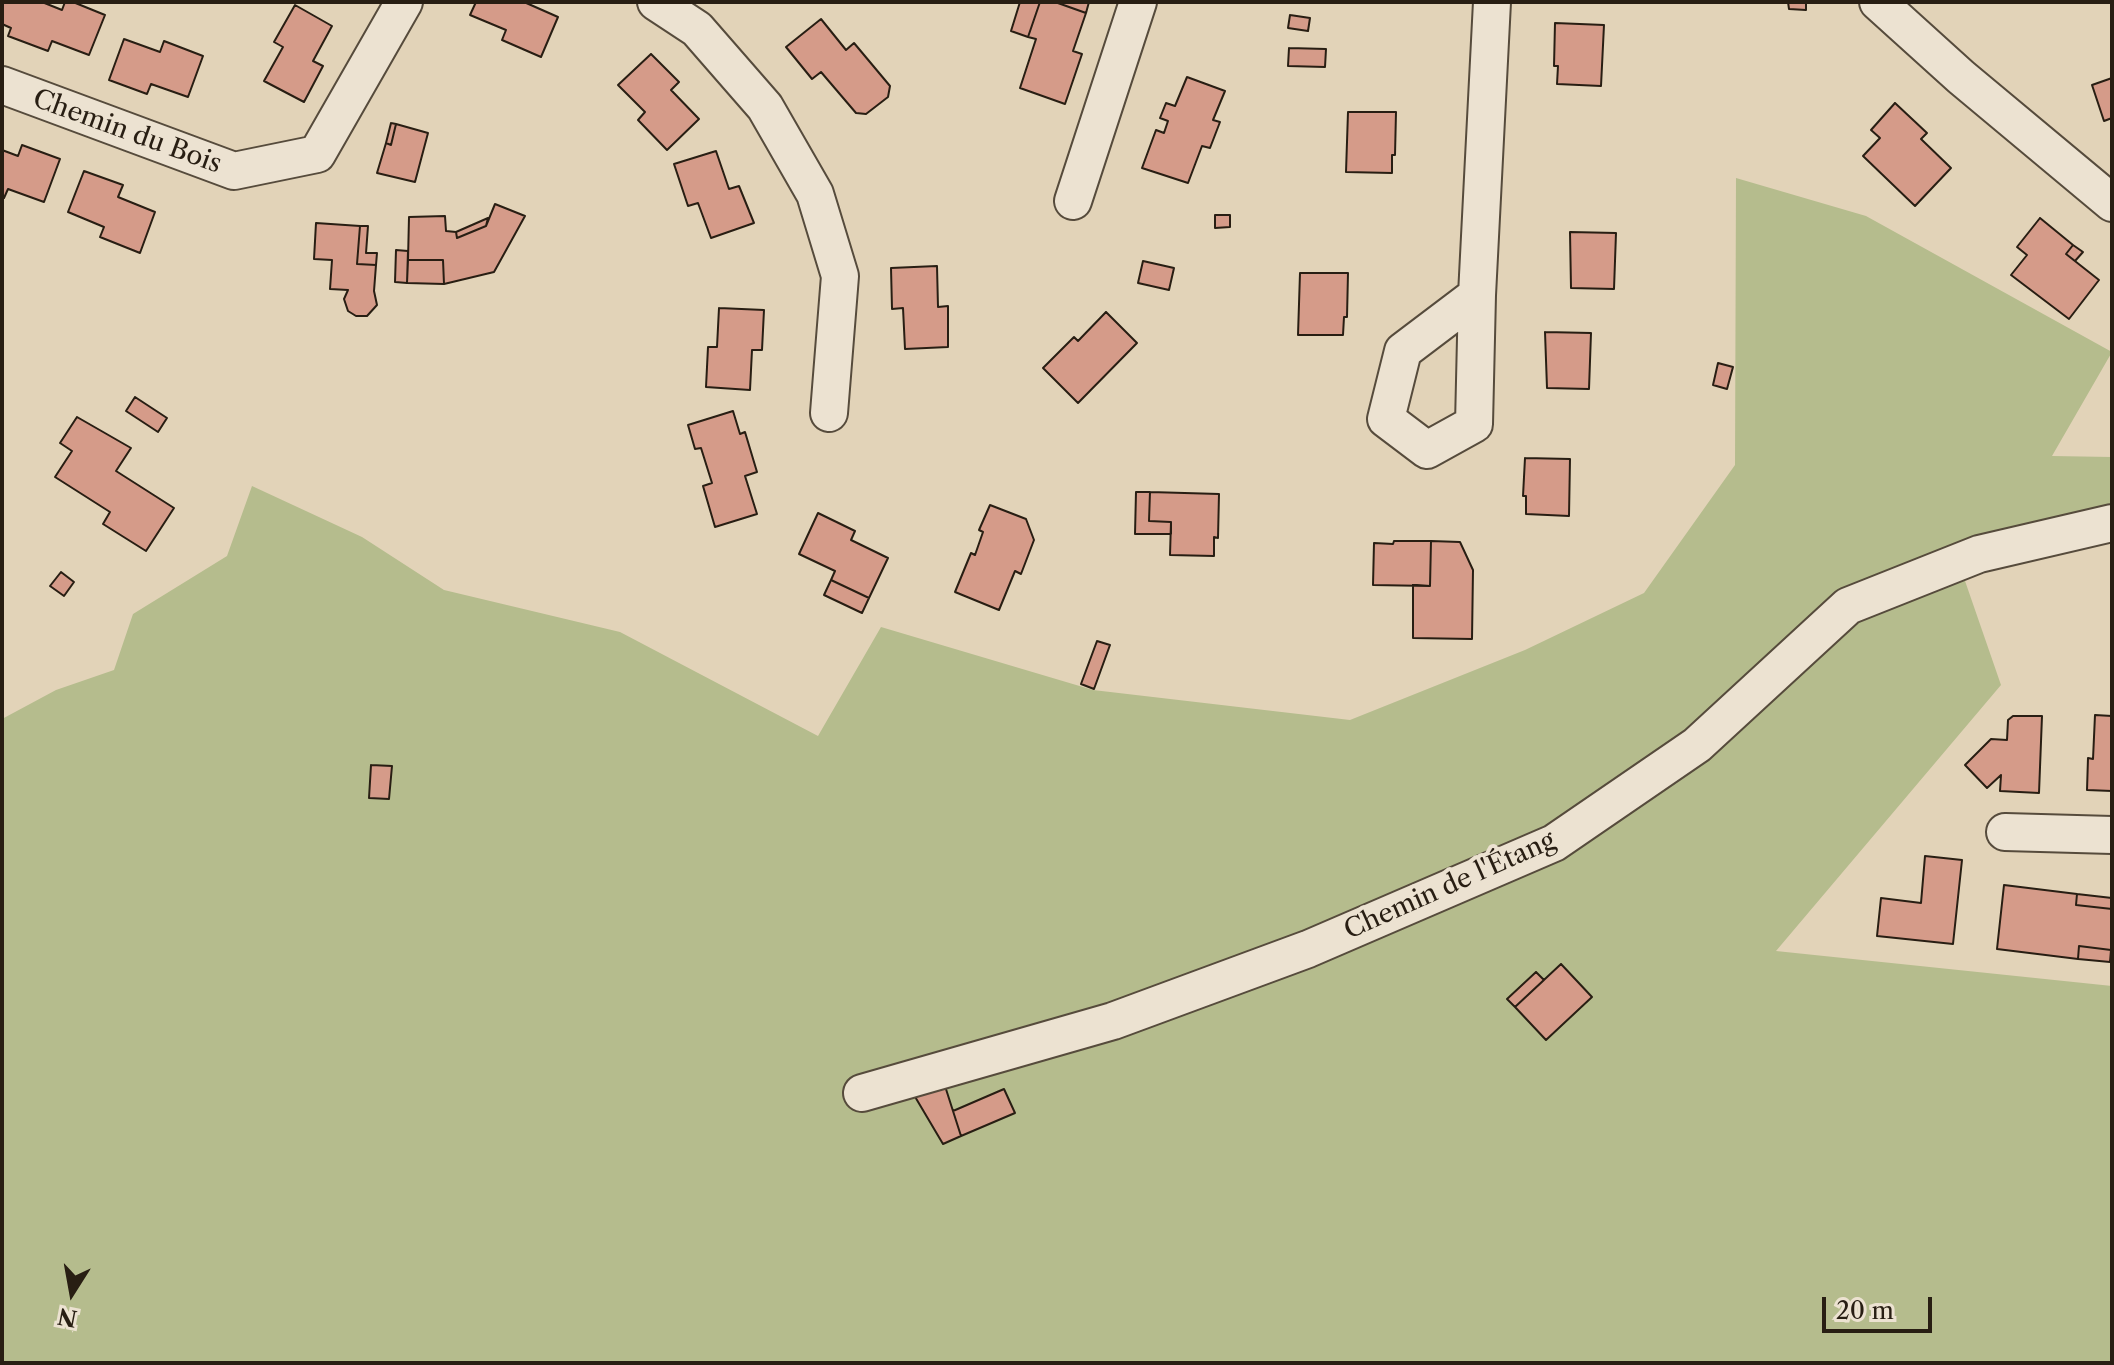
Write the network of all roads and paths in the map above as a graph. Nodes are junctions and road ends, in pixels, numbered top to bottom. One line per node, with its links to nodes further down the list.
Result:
1 (404, 2): 6 (street, Chemin du Bois)
2 (656, 2): 10 (street)
3 (1138, 2): 7 (street)
4 (1492, 2): 9 (street)
5 (1878, 2): 8 (street)
6 (2, 85)
7 (1073, 201)
8 (2112, 203)
9 (1477, 295)
10 (829, 413)
11 (2112, 523): 14 (street, Chemin de l'Étang)
12 (2005, 832): 13 (street)
13 (2112, 835)
14 (862, 1093)

